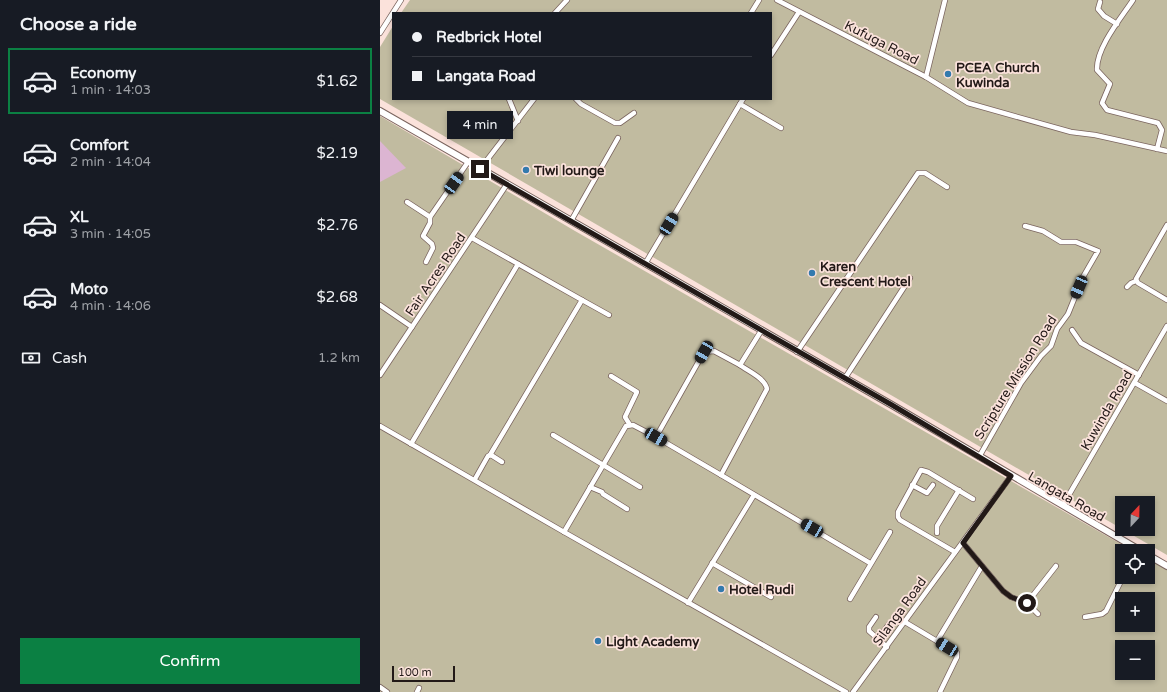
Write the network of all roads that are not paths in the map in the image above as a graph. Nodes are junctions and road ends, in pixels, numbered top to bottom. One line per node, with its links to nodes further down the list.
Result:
1 (401, 0): 8 (street)
2 (566, 0): 9 (street)
3 (759, 0): 10 (street)
4 (777, 0): 11 (street, Kufuga Road)
5 (945, 0): 16 (street, Kufuga Road)
6 (1133, 0): 13 (street)
7 (1100, 2): 13 (street)
8 (393, 12)
9 (556, 12)
10 (752, 12)
11 (799, 12): 15 (street); 16 (street, Kufuga Road)
12 (392, 14): 14 (street)
13 (1117, 24): 27 (street)
14 (380, 33)
15 (772, 54)
16 (926, 77): 27 (street)
17 (509, 100): 24 (street)
18 (533, 100): 24 (street)
19 (577, 100): 23 (street)
20 (742, 100): 21 (street)
21 (740, 104): 25 (street); 41 (street)
22 (380, 111): 29 (main road, Langata Road)
23 (634, 113)
24 (518, 122): 30 (street)
25 (781, 128)
26 (618, 138): 35 (street)
27 (1157, 149): 28 (street)
28 (1167, 151)
29 (468, 162): 30 (main road, Langata Road); 34 (street)
30 (480, 169): 31 (main road, Langata Road)
31 (507, 184): 35 (main road, Langata Road); 38 (street, Fair Acres Road)
32 (947, 187): 53 (street)
33 (407, 202): 34 (street)
34 (430, 217): 39 (street)
35 (571, 221): 41 (main road, Langata Road)
36 (1167, 225): 43 (street)
37 (1025, 226): 67 (street, Scripture Mission Road)
38 (472, 238): 40 (street); 50 (street, Fair Acres Road)
39 (426, 262)
40 (518, 264): 45 (street); 65 (street)
41 (645, 264): 52 (main road, Langata Road)
42 (910, 278): 58 (street)
43 (1136, 281): 44 (street); 46 (street)
44 (1127, 287)
45 (582, 300): 48 (street); 66 (street)
46 (1167, 300)
47 (380, 305): 50 (street)
48 (609, 315)
49 (1167, 326): 56 (street, Kuwinda Road)
50 (412, 328): 55 (street, Fair Acres Road)
51 (1072, 330): 56 (street)
52 (760, 331): 53 (main road, Langata Road); 54 (street)
53 (797, 352): 58 (main road, Langata Road)
54 (740, 365): 64 (street); 70 (street)
55 (380, 375)
56 (1139, 375): 59 (street, Kuwinda Road)
57 (611, 376): 61 (street)
58 (845, 378): 67 (main road, Langata Road)
59 (1135, 382): 60 (street); 80 (street, Kuwinda Road)
60 (1167, 401)
61 (630, 425): 64 (street); 69 (street)
62 (380, 426): 65 (street)
63 (553, 435): 69 (street)
64 (656, 437): 70 (street)
65 (411, 444): 72 (street)
66 (490, 456): 68 (street); 72 (street)
67 (979, 457): 71 (main road, Langata Road)
68 (502, 462)
69 (603, 464): 75 (street); 76 (street)
70 (721, 475): 78 (street)
71 (1011, 476): 80 (main road, Langata Road); 85 (street, Silanga Road)
72 (475, 479): 82 (street)
73 (933, 484): 74 (street)
74 (912, 485): 77 (street); 87 (street)
75 (590, 487): 81 (street); 82 (street)
76 (640, 488)
77 (958, 490): 79 (street); 84 (street)
78 (754, 495): 89 (street); 90 (street)
79 (973, 499)
80 (1063, 505): 86 (main road, Langata Road)
81 (627, 509)
82 (564, 532): 97 (street)
83 (890, 532): 90 (street)
84 (937, 533)
85 (963, 543): 87 (street, Silanga Road); 91 (street)
86 (1128, 544)
87 (955, 552): 102 (street, Silanga Road)
88 (1155, 559): 93 (main road)
89 (712, 563): 95 (street); 97 (street)
90 (870, 563): 96 (street)
91 (982, 566): 98 (street); 105 (street)
92 (1056, 566): 98 (street)
93 (1167, 566)
94 (1120, 584): 101 (street)
95 (772, 597)
96 (850, 600)
97 (688, 603): 109 (street)
98 (1027, 603): 99 (street)
99 (1038, 614)
100 (876, 617): 104 (street)
101 (1085, 617)
102 (905, 622): 105 (street); 106 (street, Silanga Road)
103 (889, 624): 104 (street)
104 (878, 639): 106 (street)
105 (937, 641): 111 (street)
106 (887, 646): 110 (street, Silanga Road)
107 (380, 687): 108 (street)
108 (387, 692)
109 (846, 692)
110 (853, 692)
111 (940, 692)

